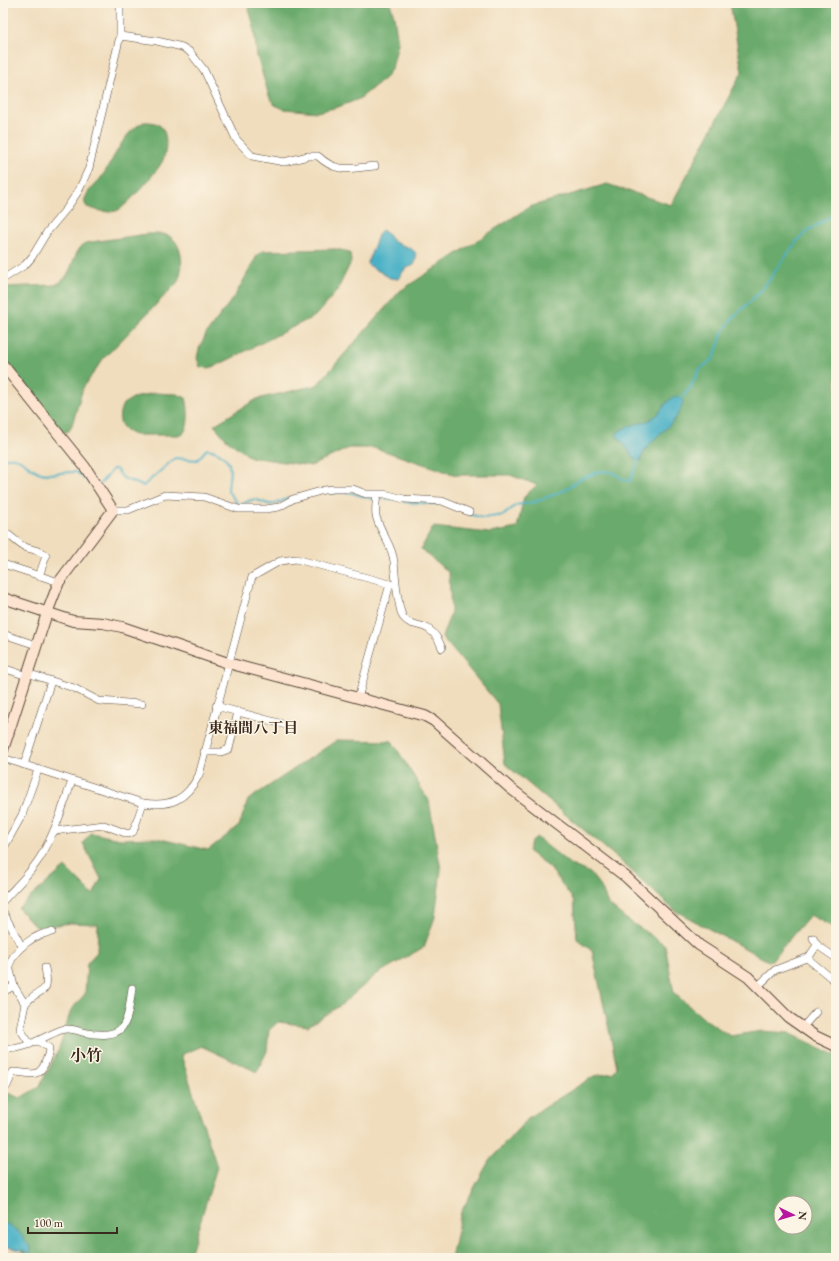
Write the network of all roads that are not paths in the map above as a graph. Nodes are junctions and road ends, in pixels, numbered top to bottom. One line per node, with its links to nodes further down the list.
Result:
1 (120, 3): 2 (street)
2 (120, 36): 3 (street); 4 (street)
3 (375, 166)
4 (3, 279)
5 (3, 366): 7 (street)
6 (377, 495): 7 (street); 8 (street); 13 (street)
7 (113, 510): 12 (street)
8 (469, 512)
9 (3, 532): 11 (street)
10 (3, 564): 11 (street)
11 (39, 576): 12 (street)
12 (59, 582): 15 (street)
13 (392, 582): 18 (street); 19 (street); 23 (street)
14 (3, 598): 15 (street)
15 (47, 613): 17 (street); 19 (street)
16 (3, 634): 17 (street)
17 (36, 645): 21 (street)
18 (442, 648)
19 (228, 663): 23 (street); 25 (street)
20 (3, 668): 21 (street)
21 (27, 674): 22 (street); 28 (street)
22 (51, 681): 24 (street); 31 (street)
23 (358, 698): 49 (street)
24 (142, 704)
25 (216, 706): 26 (street); 29 (street)
26 (238, 712): 27 (street); 29 (street)
27 (290, 726)
28 (3, 750)
29 (204, 752): 34 (street)
30 (3, 758): 31 (street)
31 (24, 765): 32 (street)
32 (38, 770): 33 (street); 36 (street)
33 (72, 781): 34 (street); 35 (street)
34 (142, 803): 35 (street)
35 (54, 831): 37 (street)
36 (3, 849)
37 (5, 896)
38 (3, 912): 42 (street)
39 (52, 932): 42 (street)
40 (812, 938): 41 (street)
41 (817, 945): 43 (street); 44 (street)
42 (22, 947): 45 (street)
43 (807, 958): 47 (street); 49 (street)
44 (836, 958)
45 (6, 967): 48 (street)
46 (45, 968): 52 (street)
47 (836, 982)
48 (14, 986): 51 (street); 52 (street)
49 (757, 987): 54 (street)
50 (132, 988): 55 (street)
51 (3, 992)
52 (25, 1004): 56 (street)
53 (816, 1012): 54 (street)
54 (802, 1028): 57 (street)
55 (38, 1041): 56 (street); 59 (street)
56 (30, 1044): 58 (street)
57 (836, 1046)
58 (3, 1049)
59 (7, 1086)

